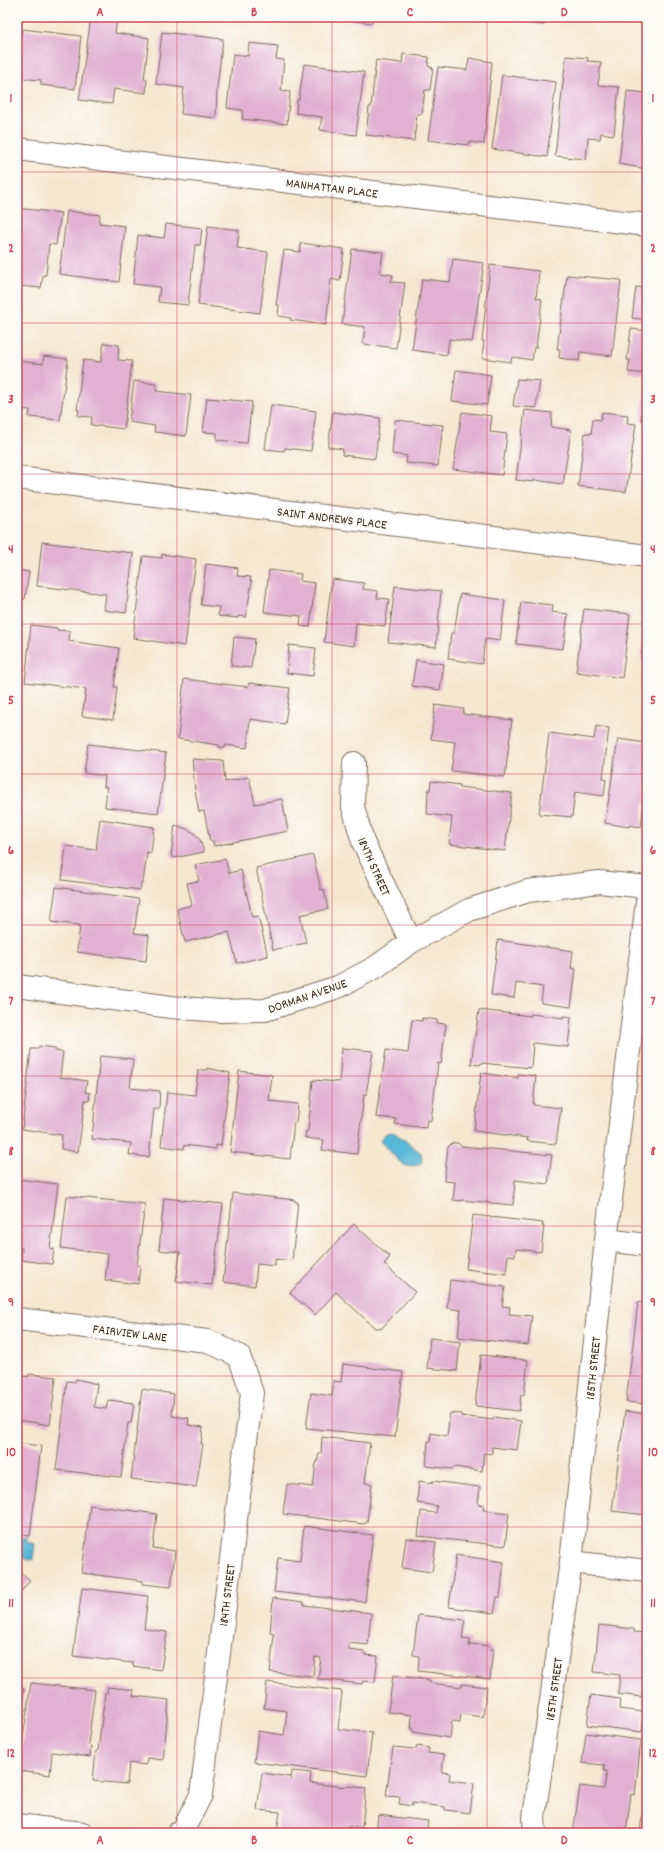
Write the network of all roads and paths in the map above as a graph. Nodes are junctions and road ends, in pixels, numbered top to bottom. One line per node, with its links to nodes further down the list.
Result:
1 (17, 149): 2 (street, MANHATTAN PLACE)
2 (647, 225)
3 (17, 478): 4 (street, SAINT ANDREWS PLACE)
4 (647, 556)
5 (354, 763): 8 (street, 184TH STREET)
6 (647, 887): 8 (street, DORMAN AVENUE)
7 (647, 902): 10 (street, 185TH STREET)
8 (411, 942): 9 (street, DORMAN AVENUE)
9 (17, 986)
10 (606, 1240): 11 (street); 14 (street, 185TH STREET)
11 (647, 1245)
12 (17, 1319): 13 (street, FAIRVIEW LANE)
13 (239, 1356): 18 (street, 184TH STREET)
14 (571, 1562): 15 (street); 19 (street, 185TH STREET)
15 (647, 1571)
16 (17, 1825): 17 (street)
17 (82, 1833)
18 (180, 1833)
19 (535, 1833)

